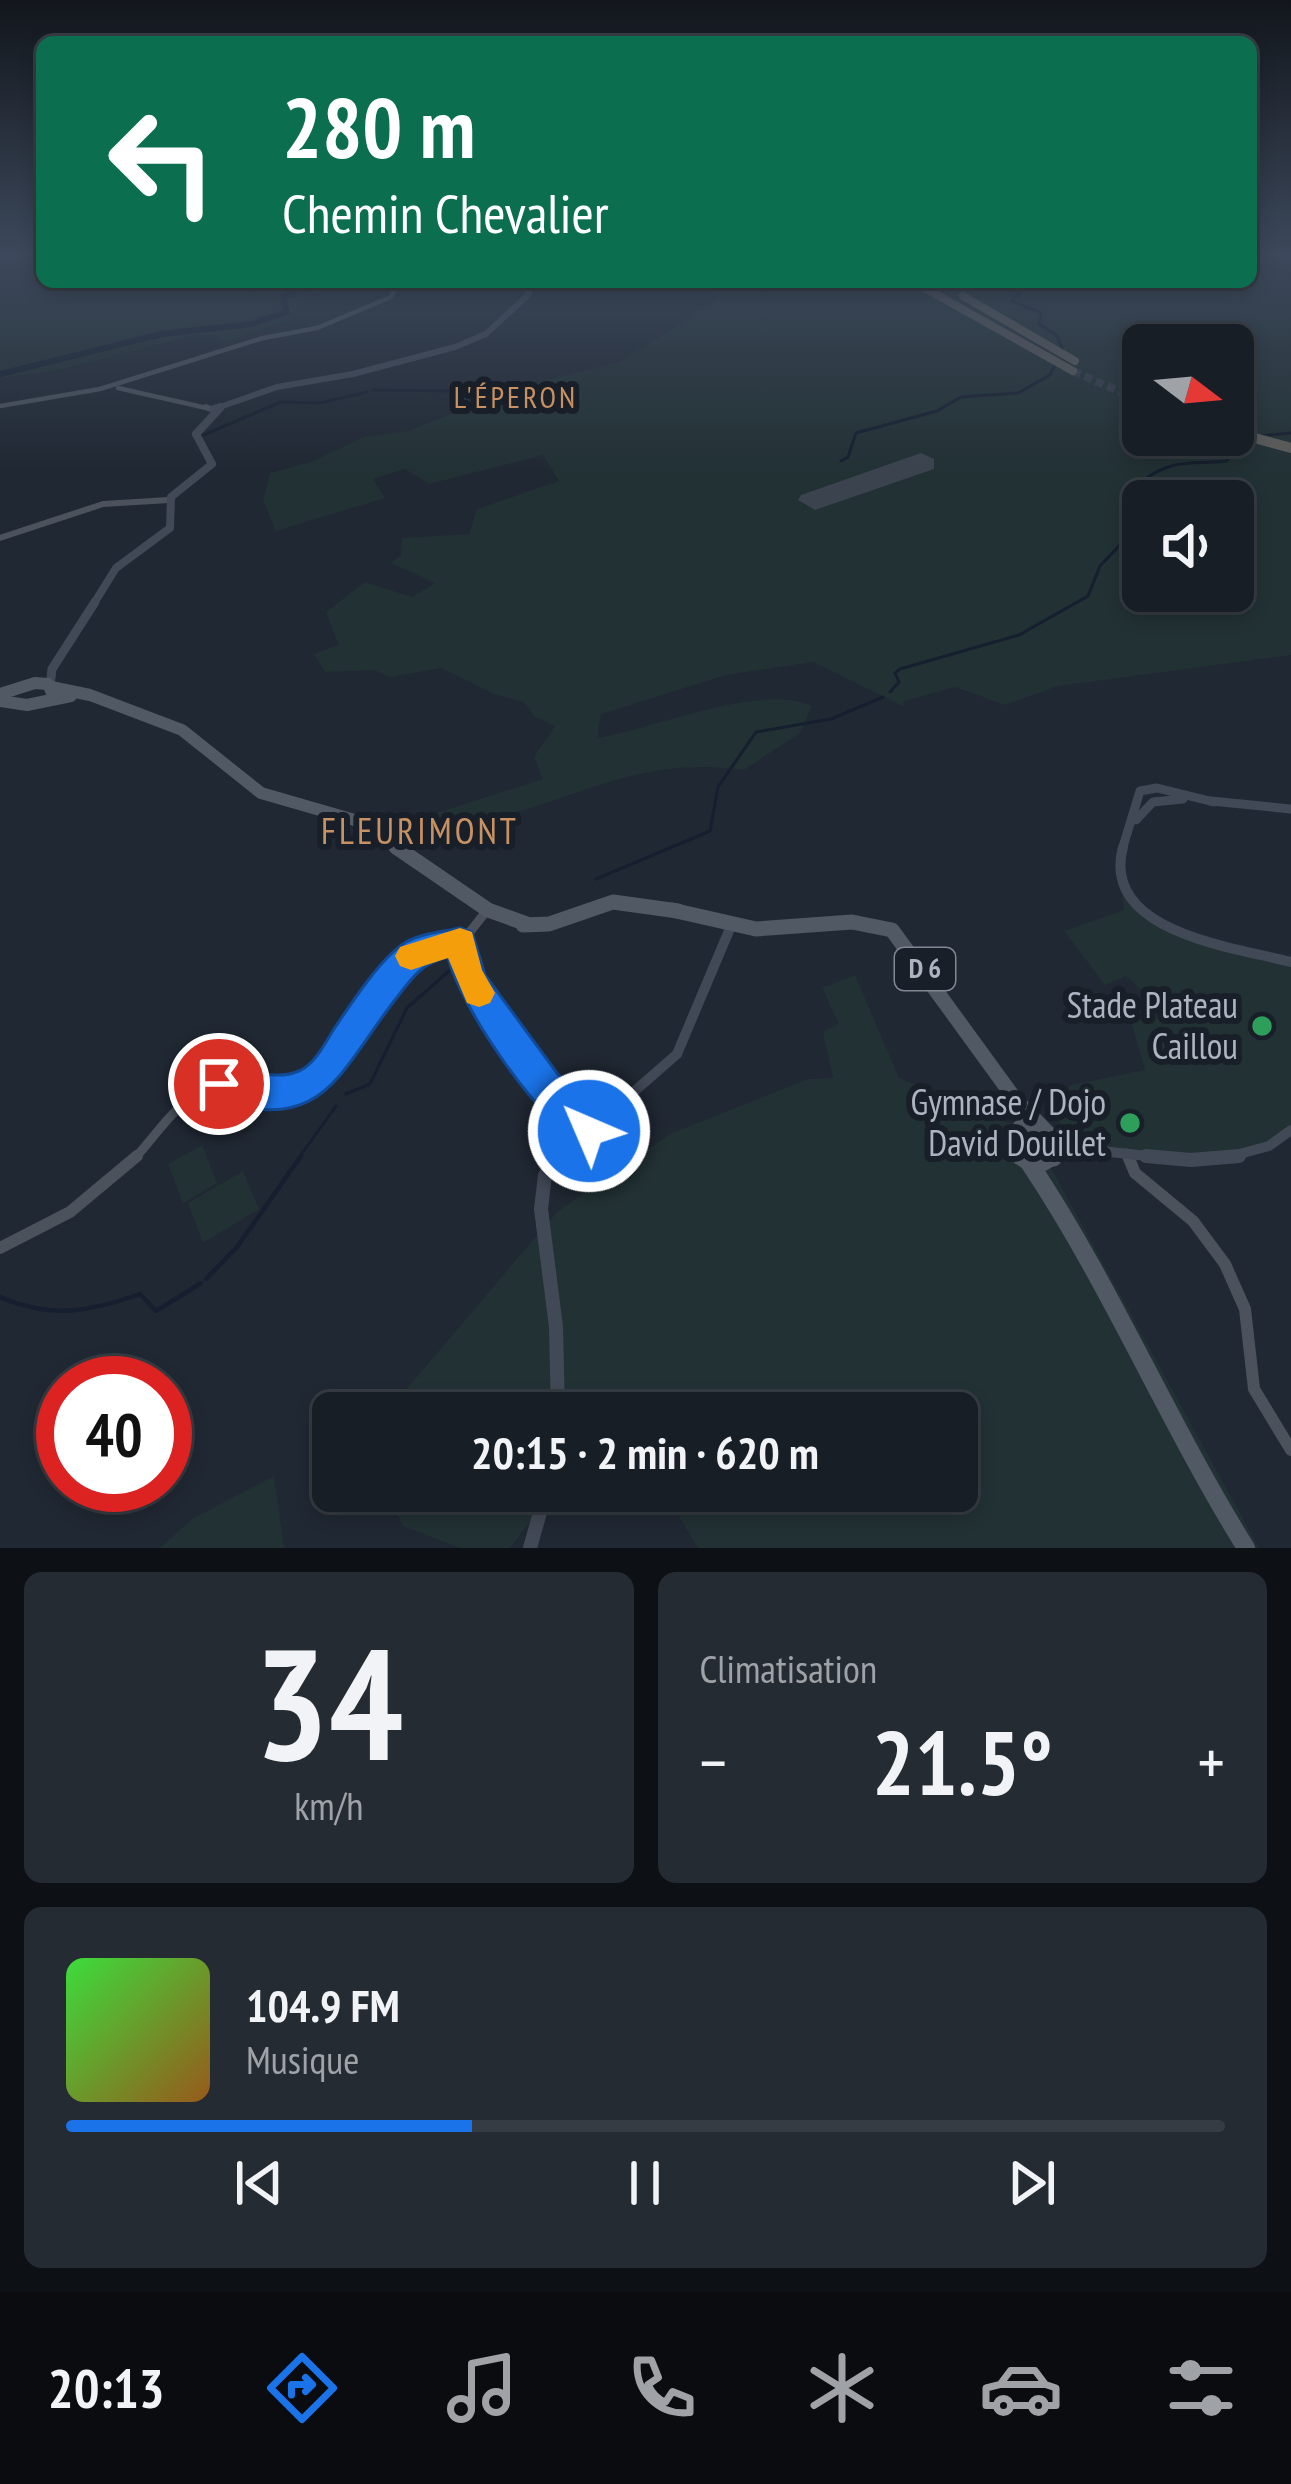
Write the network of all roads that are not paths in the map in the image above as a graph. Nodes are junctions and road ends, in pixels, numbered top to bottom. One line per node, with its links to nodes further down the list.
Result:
1 (309, 326): 5 (street)
2 (494, 326): 7 (main road)
3 (998, 326): 4 (highway)
4 (1014, 326)
5 (118, 388): 6 (street); 7 (street)
6 (0, 406)
7 (207, 409): 12 (main road)
8 (1254, 431): 10 (highway)
9 (1254, 434): 11 (highway)
10 (1291, 439)
11 (1291, 448)
12 (170, 500): 13 (street); 14 (main road)
13 (0, 538)
14 (95, 600): 15 (main road); 16 (main road)
15 (80, 619): 16 (main road); 17 (main road)
16 (76, 630): 18 (main road)
17 (29, 686): 18 (main road); 19 (main road); 22 (main road)
18 (51, 687): 20 (main road, D 6); 21 (main road)
19 (0, 698): 22 (main road)
20 (102, 700): 21 (main road, D 6); 29 (main road, D 6)
21 (41, 701): 22 (main road)
22 (17, 702)
23 (1166, 794): 24 (main road); 25 (main road); 26 (main road)
24 (1138, 795): 25 (main road); 27 (main road)
25 (1150, 803): 27 (main road)
26 (1291, 809)
27 (1133, 824): 33 (main road)
28 (673, 910): 29 (main road, D 6); 30 (main road, D 6); 31 (main road, D 6)
29 (486, 912): 32 (street)
30 (730, 926): 31 (main road, D 6); 38 (main road)
31 (804, 928): 34 (main road, D 6)
32 (460, 941): 38 (street); 42 (street)
33 (1291, 962)
34 (1016, 1099): 35 (main road); 36 (main road, D 6)
35 (1018, 1126): 36 (main road); 41 (main road)
36 (1046, 1130): 39 (main road); 41 (main road)
37 (1291, 1130): 40 (main road)
38 (589, 1131): 43 (main road)
39 (1104, 1150): 40 (main road); 41 (main road)
40 (1126, 1152): 44 (street)
41 (1045, 1161): 47 (main road)
42 (0, 1248)
43 (558, 1392)
44 (1291, 1450)
45 (540, 1512): 46 (main road)
46 (530, 1548)
47 (1251, 1548)

